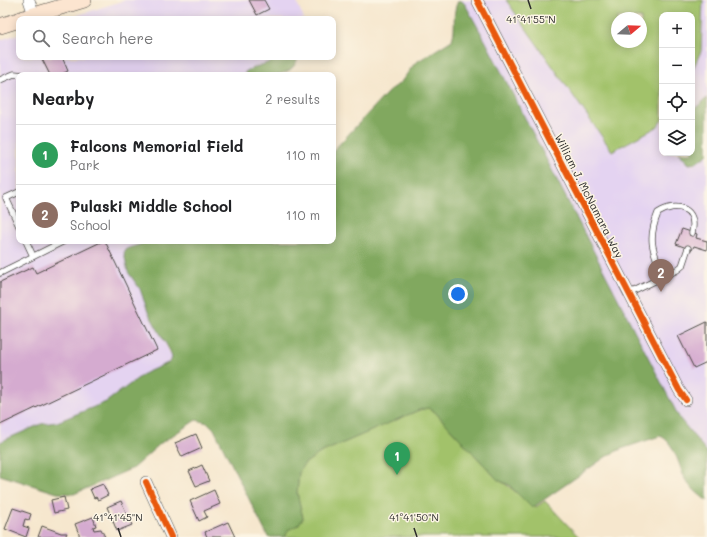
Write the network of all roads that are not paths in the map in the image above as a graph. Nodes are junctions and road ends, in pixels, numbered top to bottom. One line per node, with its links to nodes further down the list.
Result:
1 (29, 0): 4 (street)
2 (84, 0): 5 (main road)
3 (477, 0): 19 (street, William J. McNamara Way)
4 (25, 16)
5 (32, 16)
6 (16, 21): 7 (main road)
7 (0, 26)
8 (16, 74): 9 (lane)
9 (0, 80)
10 (16, 193): 11 (lane)
11 (16, 220)
12 (692, 233): 18 (lane)
13 (27, 244): 16 (lane)
14 (58, 244): 16 (lane)
15 (688, 248): 18 (lane)
16 (33, 256): 17 (lane)
17 (0, 272)
18 (664, 276): 19 (lane)
19 (627, 294): 20 (street, William J. McNamara Way)
20 (686, 400)
21 (146, 482): 22 (street)
22 (168, 536)

